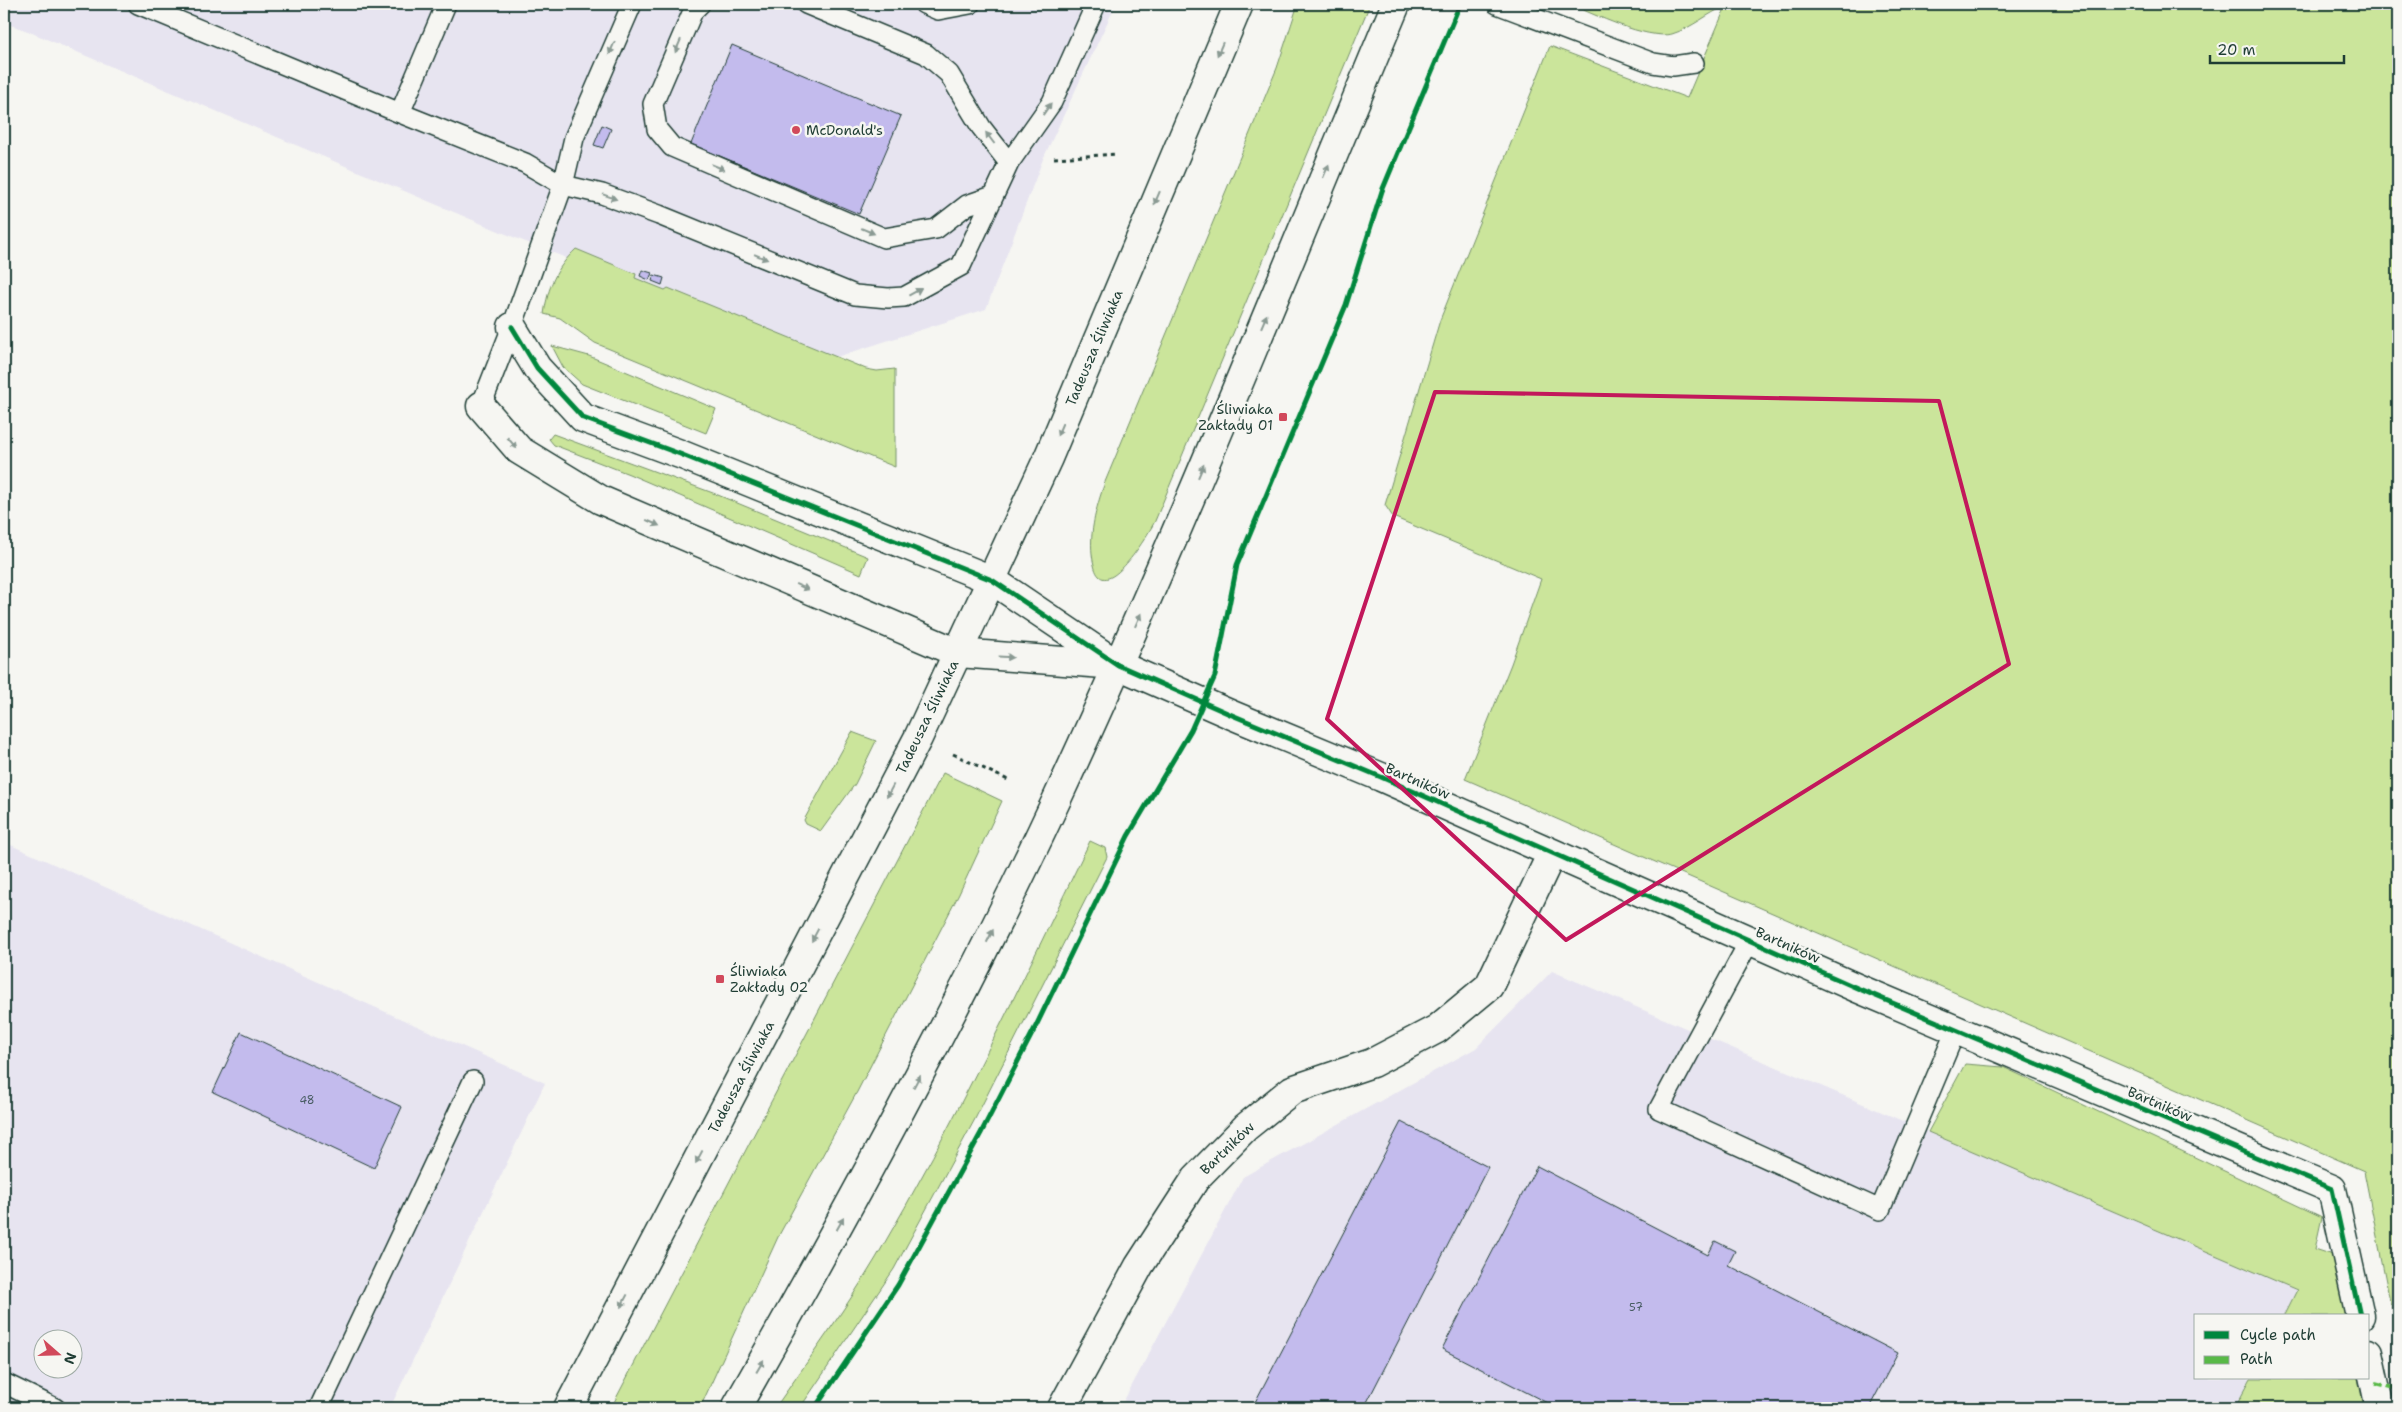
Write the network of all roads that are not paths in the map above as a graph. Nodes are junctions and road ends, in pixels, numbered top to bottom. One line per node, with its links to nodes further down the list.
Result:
1 (138, 4): 13 (lane)
2 (446, 4): 13 (lane)
3 (632, 4): 15 (lane, one-way to 15)
4 (700, 4): 16 (lane, one-way to 16)
5 (806, 4): 14 (lane, one-way to 5)
6 (924, 4): 7 (lane)
7 (970, 4)
8 (1096, 4): 14 (lane, one-way to 8)
9 (1239, 4): 19 (street, Tadeusza Śliwiaka, one-way to 19)
10 (1396, 4): 21 (street, one-way to 10)
11 (1504, 6): 12 (lane)
12 (1694, 63)
13 (400, 113): 15 (lane)
14 (1008, 163): 16 (lane)
15 (563, 185): 16 (lane, one-way to 16); 17 (lane)
16 (993, 196)
17 (512, 327): 18 (lane); 19 (street)
18 (481, 406): 20 (street, one-way to 20)
19 (992, 580): 20 (street, Tadeusza Śliwiaka); 21 (street)
20 (958, 653): 21 (street, one-way to 21); 31 (street, Tadeusza Śliwiaka, one-way to 31)
21 (1118, 665): 22 (street, Bartników); 32 (street, one-way to 21)
22 (1552, 853): 23 (street, Bartników); 33 (street, Bartników)
23 (1750, 940): 24 (street, Bartników); 24 (lane)
24 (1956, 1030): 26 (street, Bartników)
25 (474, 1081): 30 (lane)
26 (2360, 1314)
27 (2370, 1362): 34 (street)
28 (4, 1383): 29 (lane)
29 (55, 1408)
30 (319, 1408)
31 (568, 1408)
32 (736, 1408)
33 (1062, 1408)
34 (2380, 1408)

